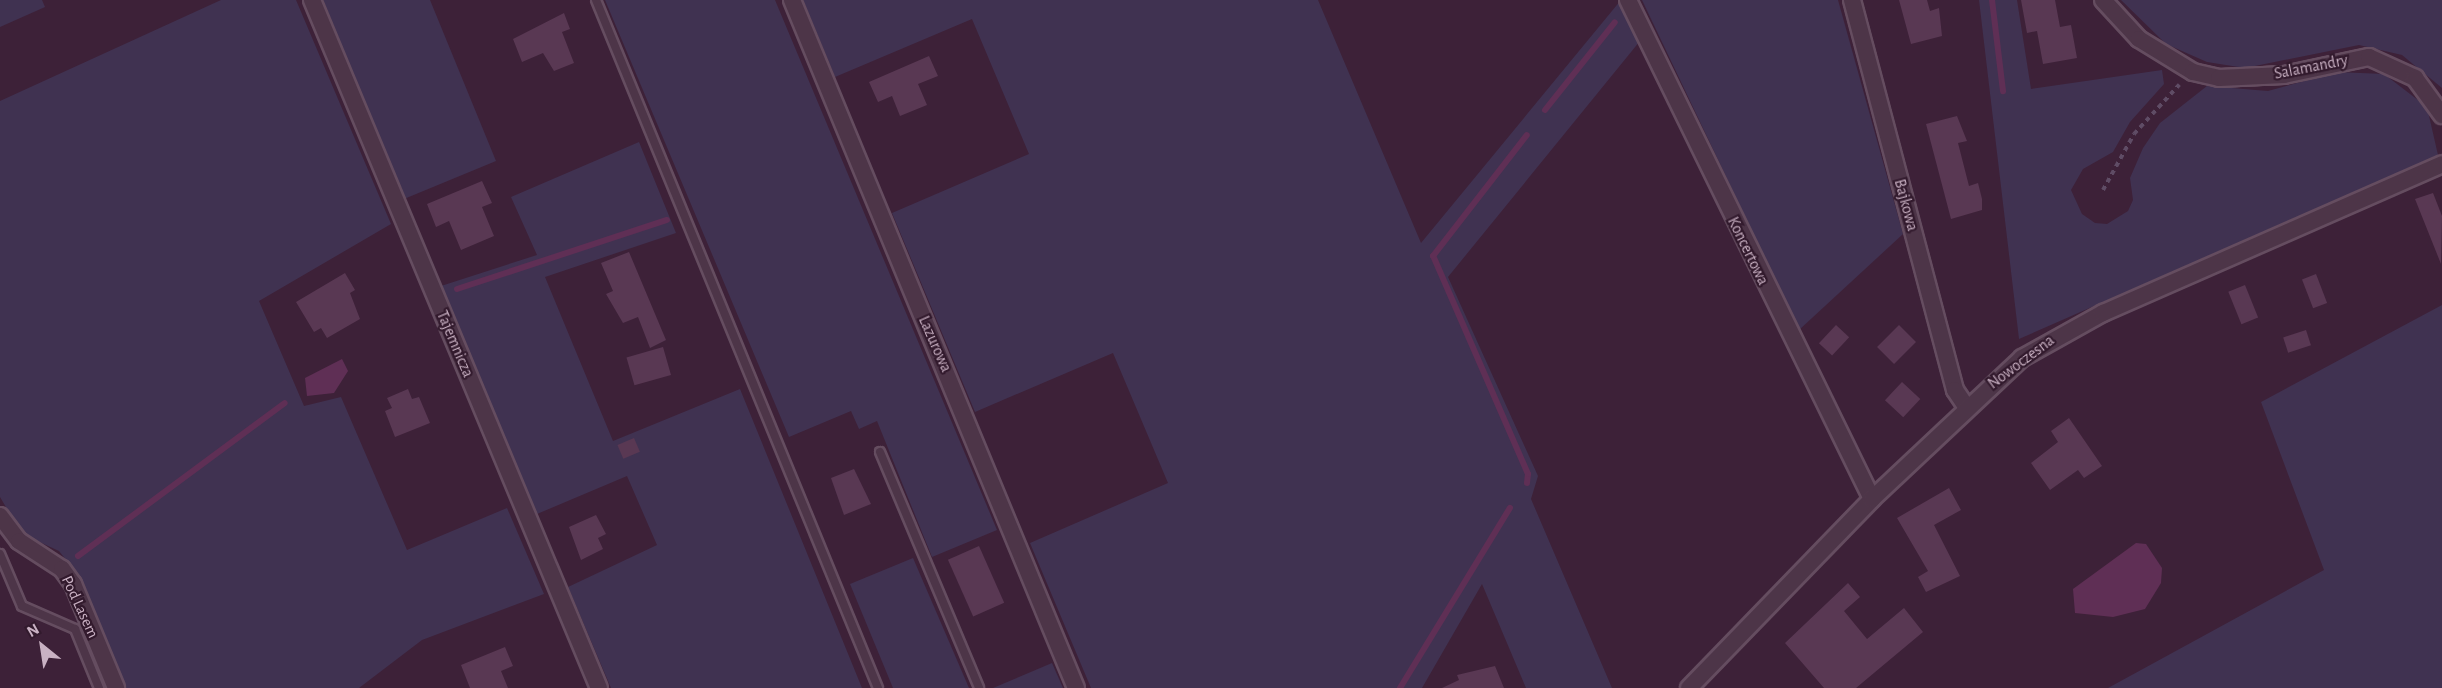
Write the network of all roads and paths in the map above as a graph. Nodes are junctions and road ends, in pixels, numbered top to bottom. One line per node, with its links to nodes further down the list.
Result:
1 (312, 0): 18 (street, Tajemnicza)
2 (596, 0): 19 (lane)
3 (792, 0): 21 (street, Lazurowa)
4 (1628, 0): 13 (street, Koncertowa)
5 (1852, 0): 11 (street, Bajkowa)
6 (2103, 0): 7 (street, Salamandry)
7 (2193, 72): 8 (street, Salamandry); 10 (path)
8 (2442, 115)
9 (2442, 164): 11 (street, Nowoczesna)
10 (2103, 190)
11 (1967, 408): 13 (street, Nowoczesna)
12 (880, 452): 20 (lane)
13 (1872, 499): 22 (street, Nowoczesna)
14 (0, 516): 17 (street, Pod Lasem)
15 (0, 554): 16 (lane)
16 (99, 688)
17 (116, 688)
18 (599, 688)
19 (878, 688)
20 (979, 688)
21 (1076, 688)
22 (1689, 688)

